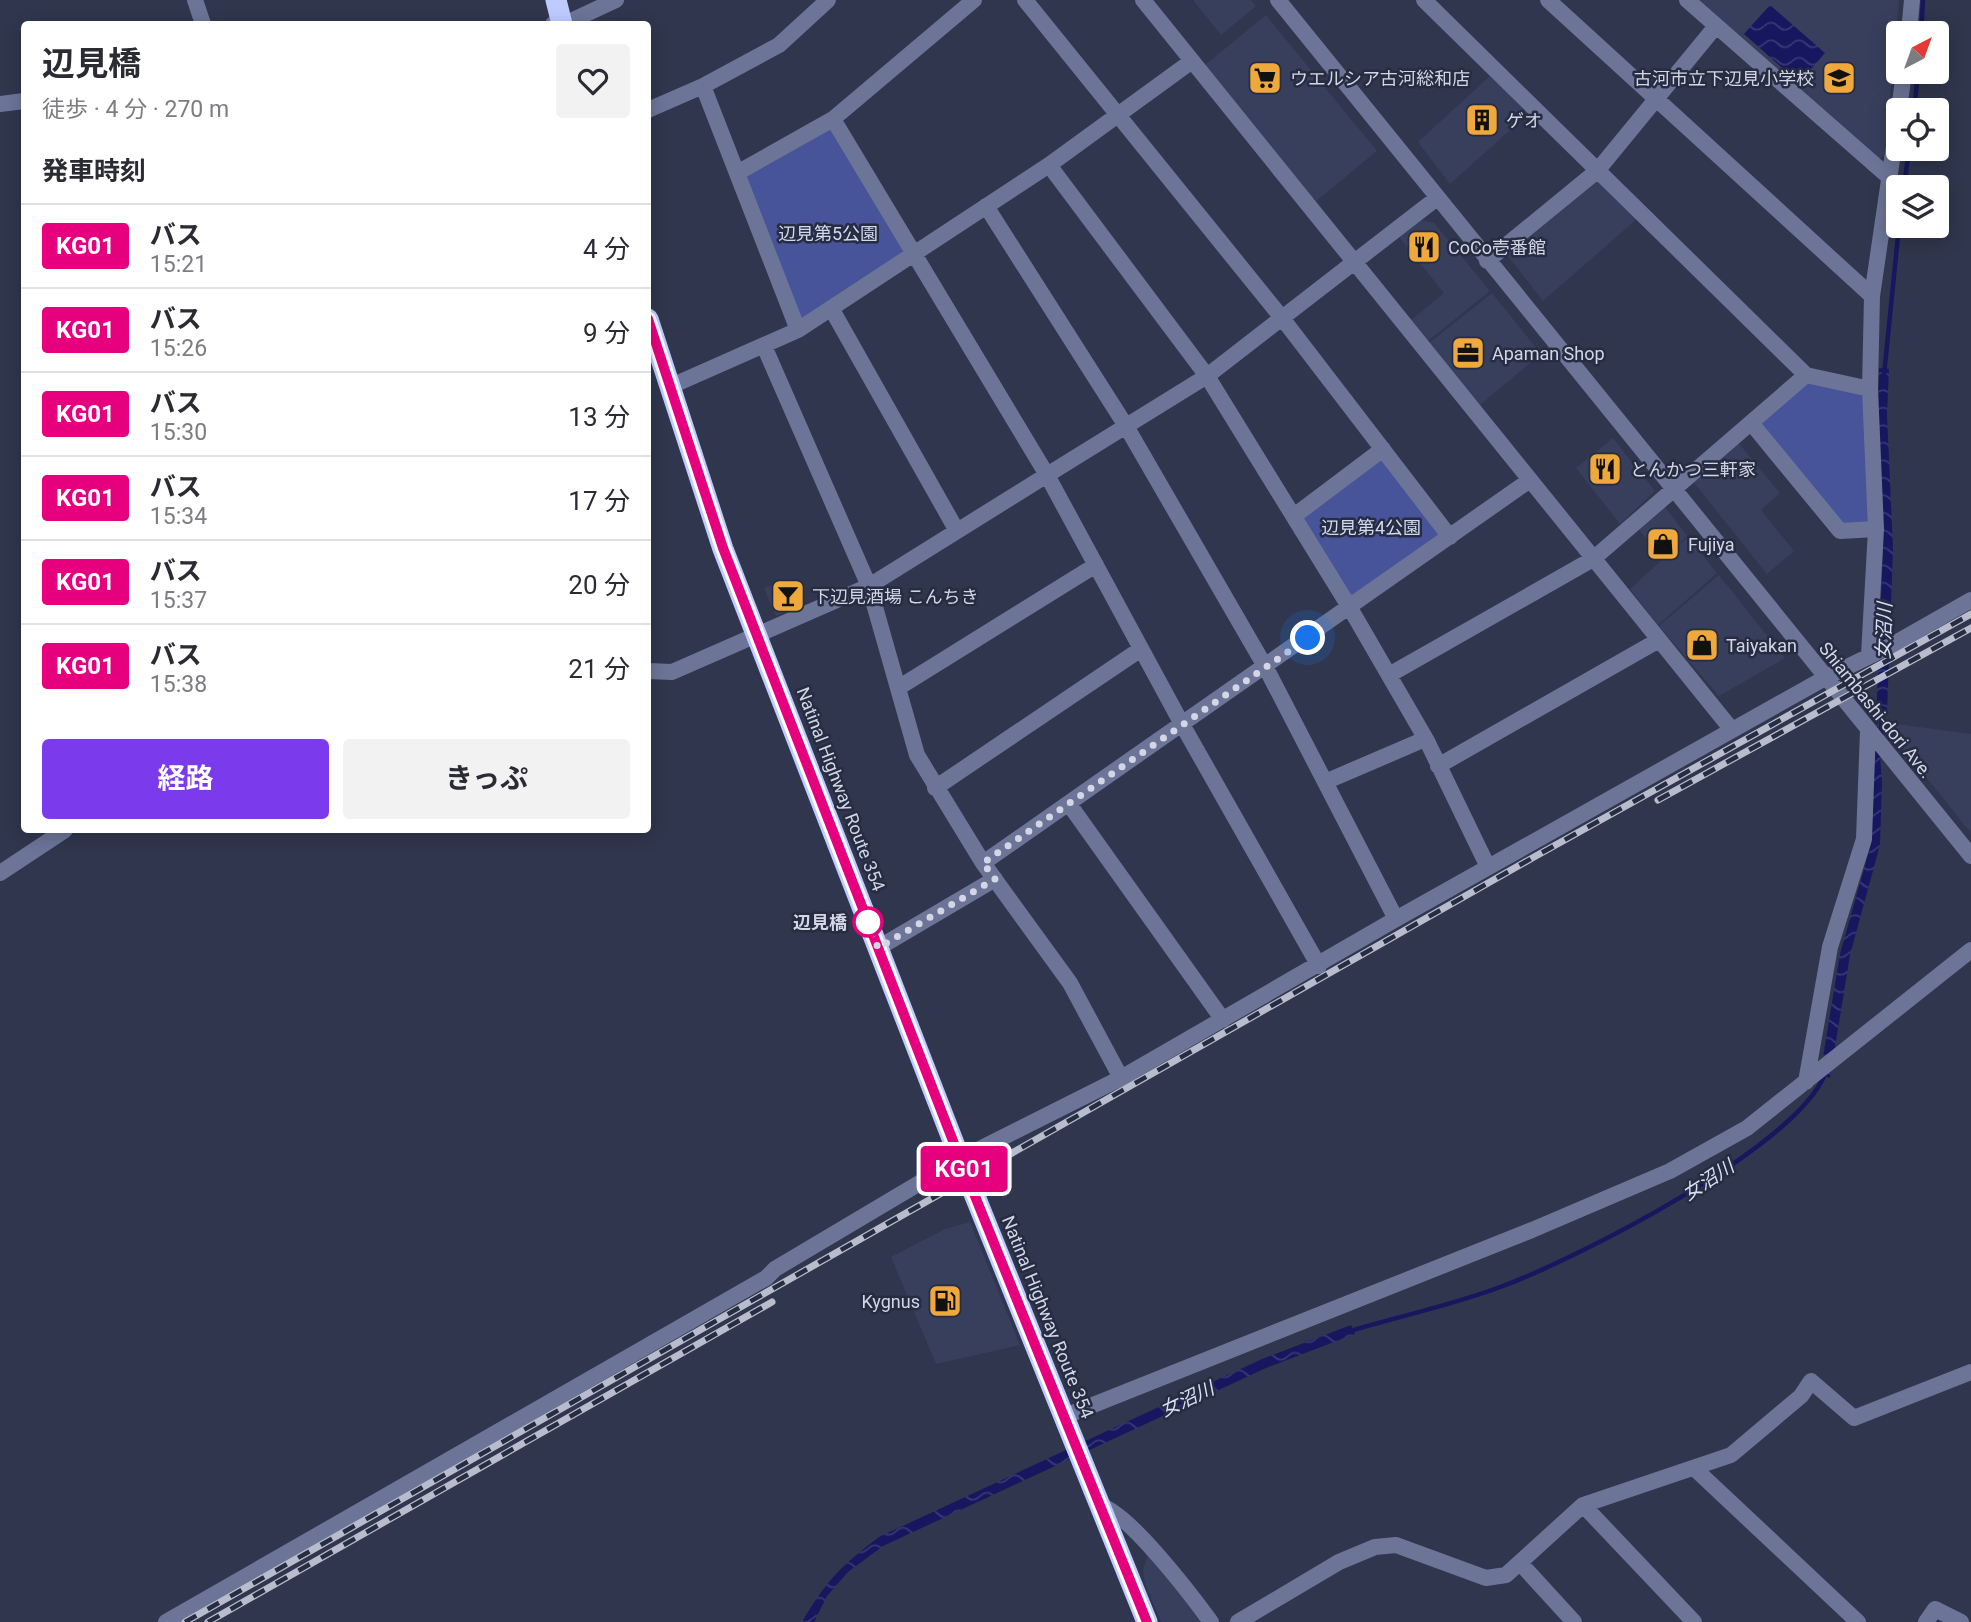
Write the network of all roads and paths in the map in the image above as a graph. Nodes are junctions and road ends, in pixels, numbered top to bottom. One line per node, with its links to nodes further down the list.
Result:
1 (195, 0): 13 (street)
2 (556, 0): 14 (highway)
3 (616, 0): 15 (street)
4 (828, 0): 19 (street)
5 (974, 0): 25 (street)
6 (1025, 0): 24 (street)
7 (1143, 0): 18 (street)
8 (1424, 0): 27 (street)
9 (1548, 0): 20 (street)
10 (1687, 0): 17 (street)
11 (1912, 0): 16 (street)
12 (1285, 3): 30 (street, Shiambashi-dori Ave.)
13 (202, 21)
14 (559, 21)
15 (566, 21)
16 (1910, 21)
17 (1716, 26): 20 (street); 29 (street)
18 (1192, 61): 24 (street); 35 (street)
19 (703, 86): 23 (street); 28 (street)
20 (1656, 99): 27 (street); 36 (street)
21 (21, 101): 22 (street)
22 (0, 104)
23 (651, 109)
24 (1119, 117): 26 (street); 38 (street)
25 (833, 118): 28 (street); 33 (street)
26 (1049, 165): 32 (street); 43 (street)
27 (1597, 171): 34 (street); 42 (street)
28 (737, 173): 40 (street)
29 (1887, 175)
30 (1437, 198): 34 (street, Shiambashi-dori Ave.); 35 (street)
31 (1886, 204): 36 (street)
32 (986, 206): 33 (street); 47 (street)
33 (914, 253): 37 (street); 49 (street)
34 (1487, 261): 51 (street, Shiambashi-dori Ave.)
35 (1355, 262): 38 (street); 50 (street)
36 (1872, 296): 45 (street)
37 (831, 308): 40 (street); 54 (street)
38 (1282, 318): 43 (street); 48 (street)
39 (651, 329): 44 (highway, Natinal Highway Route 354)
40 (798, 330): 41 (street)
41 (764, 346): 44 (street); 58 (street)
42 (1806, 375): 45 (street); 46 (street)
43 (1207, 376): 47 (street); 52 (street)
44 (669, 387): 61 (highway, Natinal Highway Route 354)
45 (1870, 389): 53 (street)
46 (1752, 424): 51 (street); 53 (street)
47 (1126, 426): 49 (street); 65 (street)
48 (1383, 449): 52 (street); 55 (street)
49 (1048, 475): 54 (street); 57 (street)
50 (1530, 480): 55 (street); 56 (street)
51 (1673, 491): 56 (street); 68 (street, Shiambashi-dori Ave.)
52 (1294, 516): 60 (street)
53 (1876, 529): 64 (street)
54 (957, 531): 58 (street)
55 (1450, 537): 60 (street)
56 (1593, 559): 62 (street); 67 (street)
57 (1096, 565): 63 (street); 69 (street)
58 (869, 586): 61 (street); 69 (street)
59 (1971, 600): 64 (street)
60 (1350, 608): 65 (street); 67 (street)
61 (757, 633): 66 (street); 85 (highway, Natinal Highway Route 354)
62 (1659, 640): 71 (street); 74 (street)
63 (1141, 649): 70 (street); 76 (street)
64 (1880, 650): 68 (street)
65 (1266, 668): 70 (street); 75 (street)
66 (651, 671)
67 (1389, 676): 73 (street)
68 (1825, 678): 71 (street); 72 (street, Shiambashi-dori Ave.)
69 (898, 688): 76 (street)
70 (1183, 726): 77 (street); 87 (street)
71 (1732, 730): 81 (street)
72 (1871, 734): 79 (street, Shiambashi-dori Ave.); 90 (street)
73 (1425, 739): 74 (street); 75 (street)
74 (1438, 766): 81 (street)
75 (1325, 782): 84 (street)
76 (935, 788): 80 (street)
77 (1069, 804): 80 (street); 88 (street)
78 (60, 833): 82 (street)
79 (1971, 856)
80 (983, 863): 83 (street)
81 (1488, 867): 84 (street)
82 (0, 873)
83 (995, 879): 85 (street); 89 (street)
84 (1396, 919): 87 (street)
85 (878, 948): 91 (highway, Natinal Highway Route 354)
86 (1971, 950): 90 (street)
87 (1320, 966): 88 (street)
88 (1223, 1020): 89 (street)
89 (1121, 1078): 91 (street)
90 (1811, 1078): 93 (street)
91 (960, 1159): 93 (highway, Natinal Highway Route 354); 98 (street)
92 (1971, 1372): 94 (street)
93 (1063, 1417): 95 (highway, Natinal Highway Route 354)
94 (1694, 1468): 96 (street); 104 (street)
95 (1098, 1505): 99 (highway, Natinal Highway Route 354); 100 (street)
96 (1583, 1505): 97 (street); 103 (street)
97 (1521, 1564): 101 (street); 102 (street)
98 (166, 1622)
99 (1147, 1622)
100 (1211, 1622)
101 (1238, 1622)
102 (1574, 1622)
103 (1694, 1622)
104 (1857, 1622)
105 (1926, 1622): 106 (street)
106 (1961, 1622)

